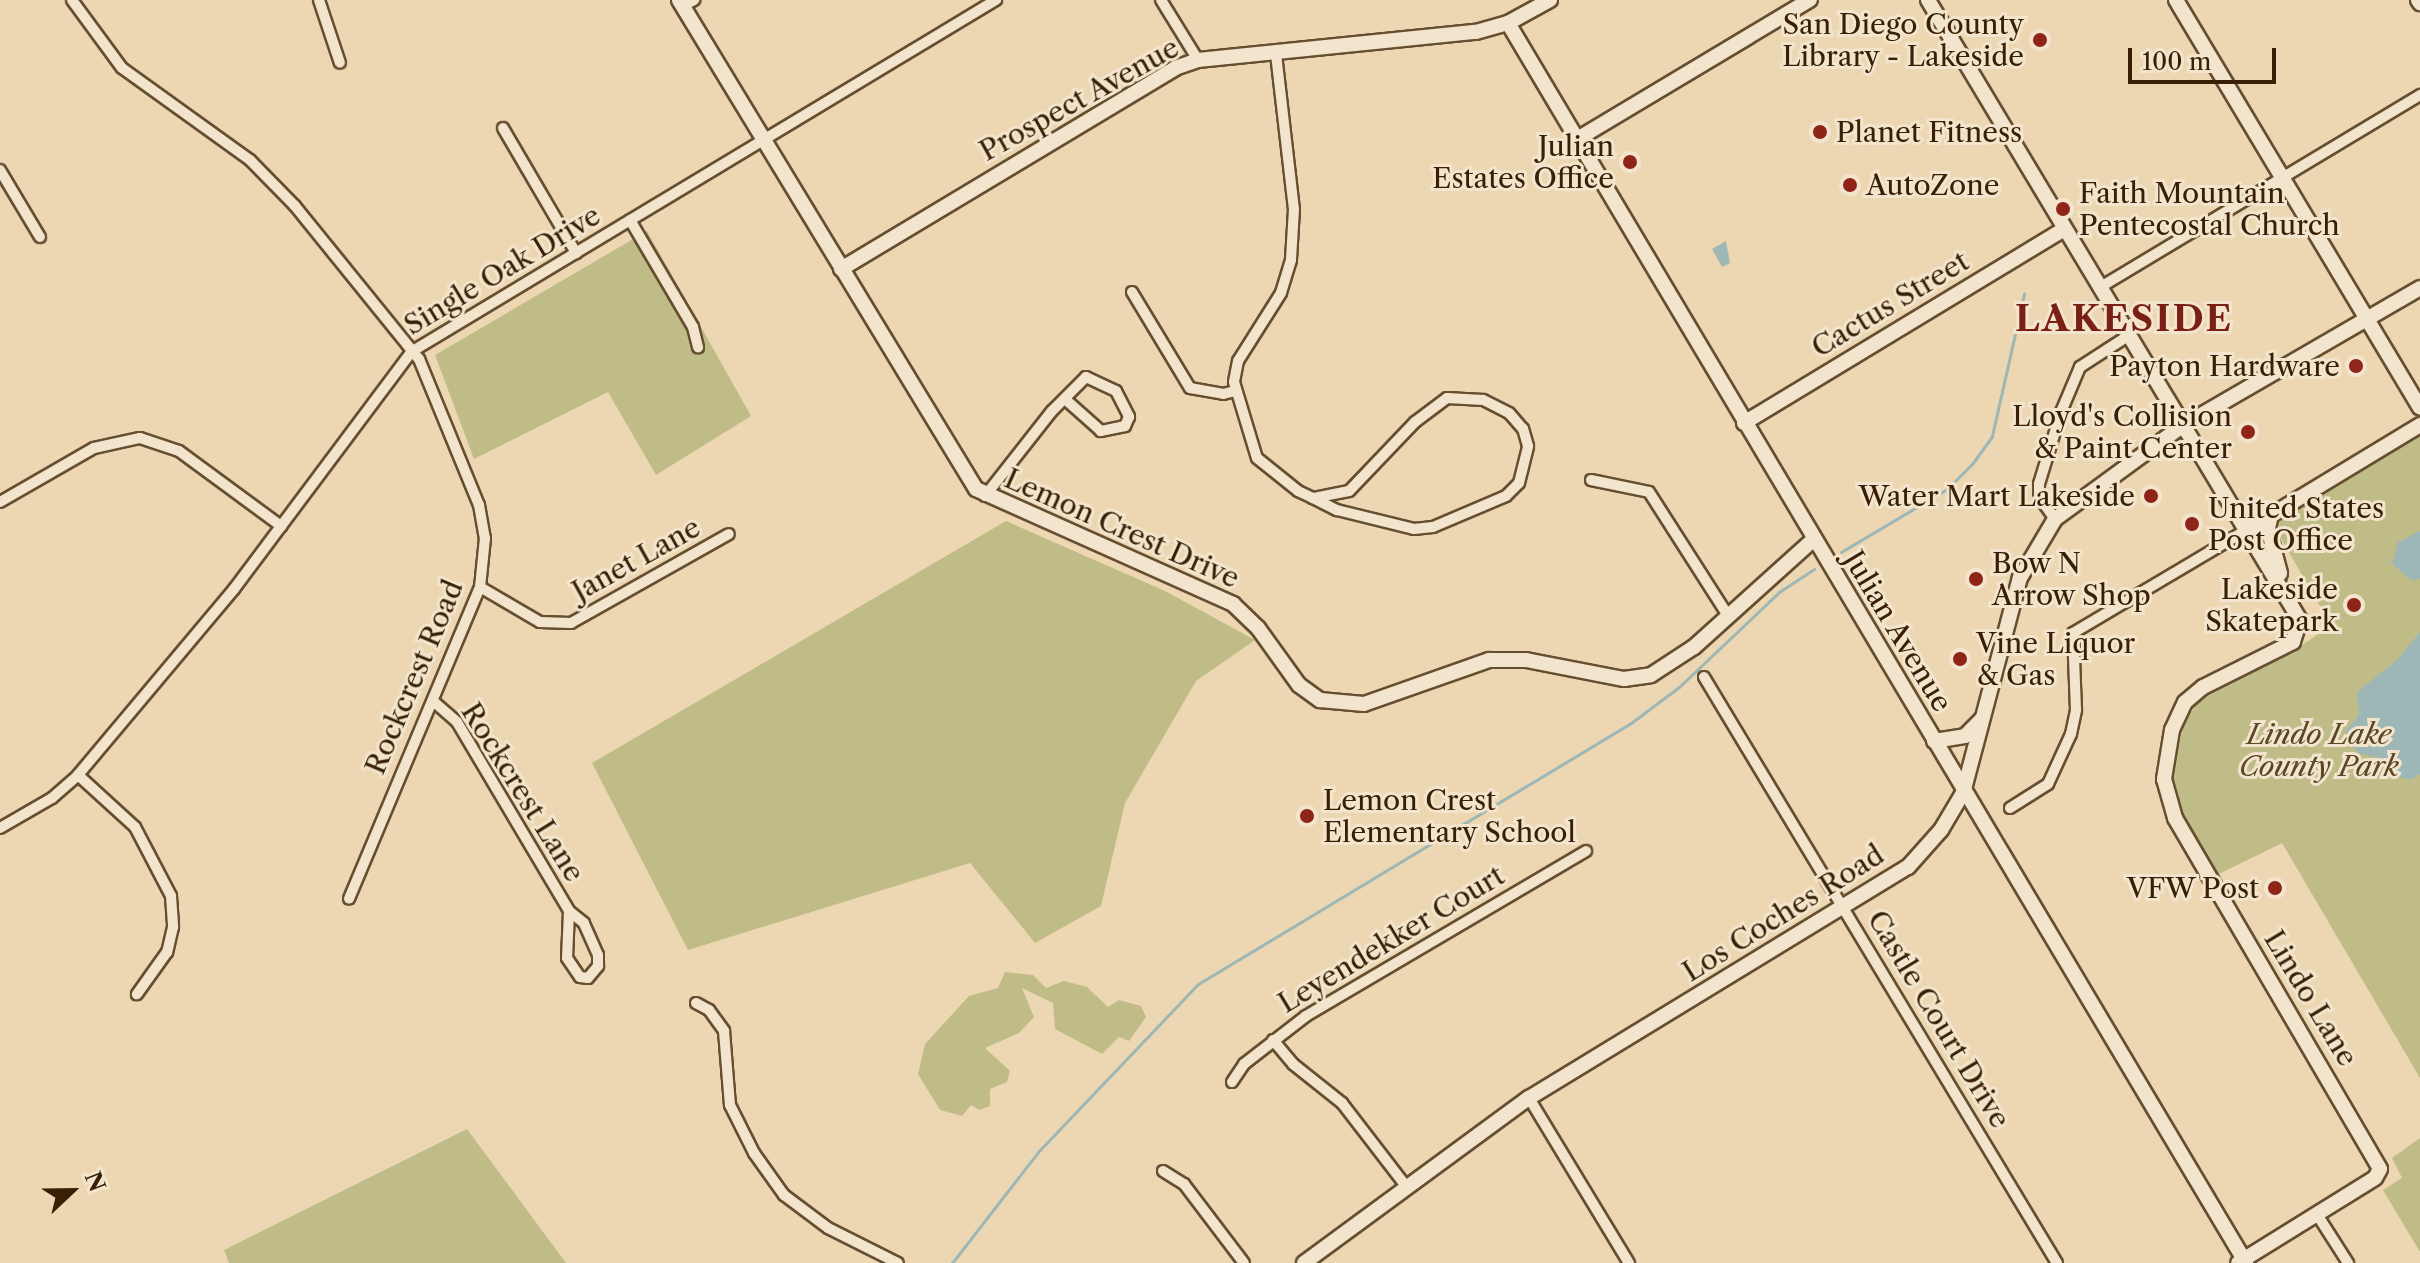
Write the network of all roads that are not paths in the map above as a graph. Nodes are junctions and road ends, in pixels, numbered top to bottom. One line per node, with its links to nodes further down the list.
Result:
1 (72, 0): 31 (street, Rockcrest Road)
2 (319, 0): 13 (street)
3 (996, 0): 17 (street, Single Oak Drive)
4 (1161, 0): 12 (street)
5 (1550, 0): 10 (street, Prospect Avenue)
6 (1810, 0): 16 (street)
7 (1928, 0): 21 (street)
8 (2176, 0): 19 (street)
9 (685, 2): 17 (street, Lemon Crest Drive)
10 (1508, 23): 11 (street, Prospect Avenue); 16 (street, Julian Avenue)
11 (1276, 54): 12 (street, Prospect Avenue); 32 (street)
12 (1198, 60): 24 (street, Prospect Avenue)
13 (340, 63)
14 (2420, 95): 19 (street)
15 (503, 128): 23 (street)
16 (1579, 138): 35 (street, Julian Avenue)
17 (762, 139): 20 (street, Single Oak Drive); 24 (street, Lemon Crest Drive)
18 (0, 170): 22 (street)
19 (2283, 178): 25 (street); 28 (street)
20 (630, 220): 23 (street, Single Oak Drive); 30 (street)
21 (2064, 229): 25 (street); 35 (street, Cactus Street)
22 (40, 237)
23 (576, 253): 31 (street, Single Oak Drive)
24 (841, 269): 39 (street, Lemon Crest Drive)
25 (2099, 288): 29 (street)
26 (2420, 288): 28 (street)
27 (1132, 292): 32 (street)
28 (2368, 320): 34 (street); 37 (street)
29 (2128, 336): 37 (street); 43 (street)
30 (698, 347)
31 (411, 352): 44 (street, Single Oak Drive); 48 (street, Rockcrest Road)
32 (1235, 391): 40 (street)
33 (1066, 400): 33 (street); 39 (street)
34 (2420, 407)
35 (1744, 423): 47 (street, Julian Avenue)
36 (2420, 425): 42 (street)
37 (2182, 426): 43 (street); 45 (street)
38 (1591, 480): 50 (street)
39 (985, 496): 50 (street, Lemon Crest Drive)
40 (1313, 498): 40 (street)
41 (0, 502): 44 (street)
42 (2271, 515): 45 (street); 49 (street)
43 (2055, 519): 53 (street, Los Coches Road)
44 (281, 526): 55 (street, Single Oak Drive)
45 (2245, 531): 49 (street); 57 (street)
46 (729, 534): 48 (street, Janet Lane)
47 (1813, 540): 50 (street, Lemon Crest Drive); 54 (street, Julian Avenue)
48 (480, 587): 52 (street, Rockcrest Road)
49 (2288, 596): 70 (street, Lindo Lane)
50 (1729, 617)
51 (1704, 677): 61 (street, Castle Court Drive)
52 (433, 701): 60 (street, Rockcrest Road); 62 (street, Rockcrest Lane)
53 (1985, 715): 54 (street); 56 (street, Los Coches Road)
54 (1934, 741): 56 (street, Julian Avenue)
55 (78, 775): 58 (street, Single Oak Drive); 63 (street)
56 (1963, 793): 61 (street, Los Coches Road); 71 (street, Julian Avenue)
57 (2010, 808)
58 (0, 828)
59 (1586, 851): 65 (street, Leyendekker Court)
60 (349, 899)
61 (1844, 908): 67 (street, Los Coches Road); 76 (street, Castle Court Drive)
62 (569, 911): 62 (street, Rockcrest Lane)
63 (137, 994)
64 (696, 1003): 72 (street)
65 (1273, 1040): 66 (street, Leyendekker Court); 69 (street)
66 (1232, 1082)
67 (1529, 1098): 69 (street, Los Coches Road); 75 (street)
68 (1163, 1171): 73 (street)
69 (1406, 1186): 74 (street, Los Coches Road)
70 (2318, 1216): 71 (street); 77 (street)
71 (2243, 1262)
72 (898, 1263)
73 (1244, 1263)
74 (1304, 1263)
75 (1629, 1263)
76 (2057, 1263)
77 (2348, 1263)

